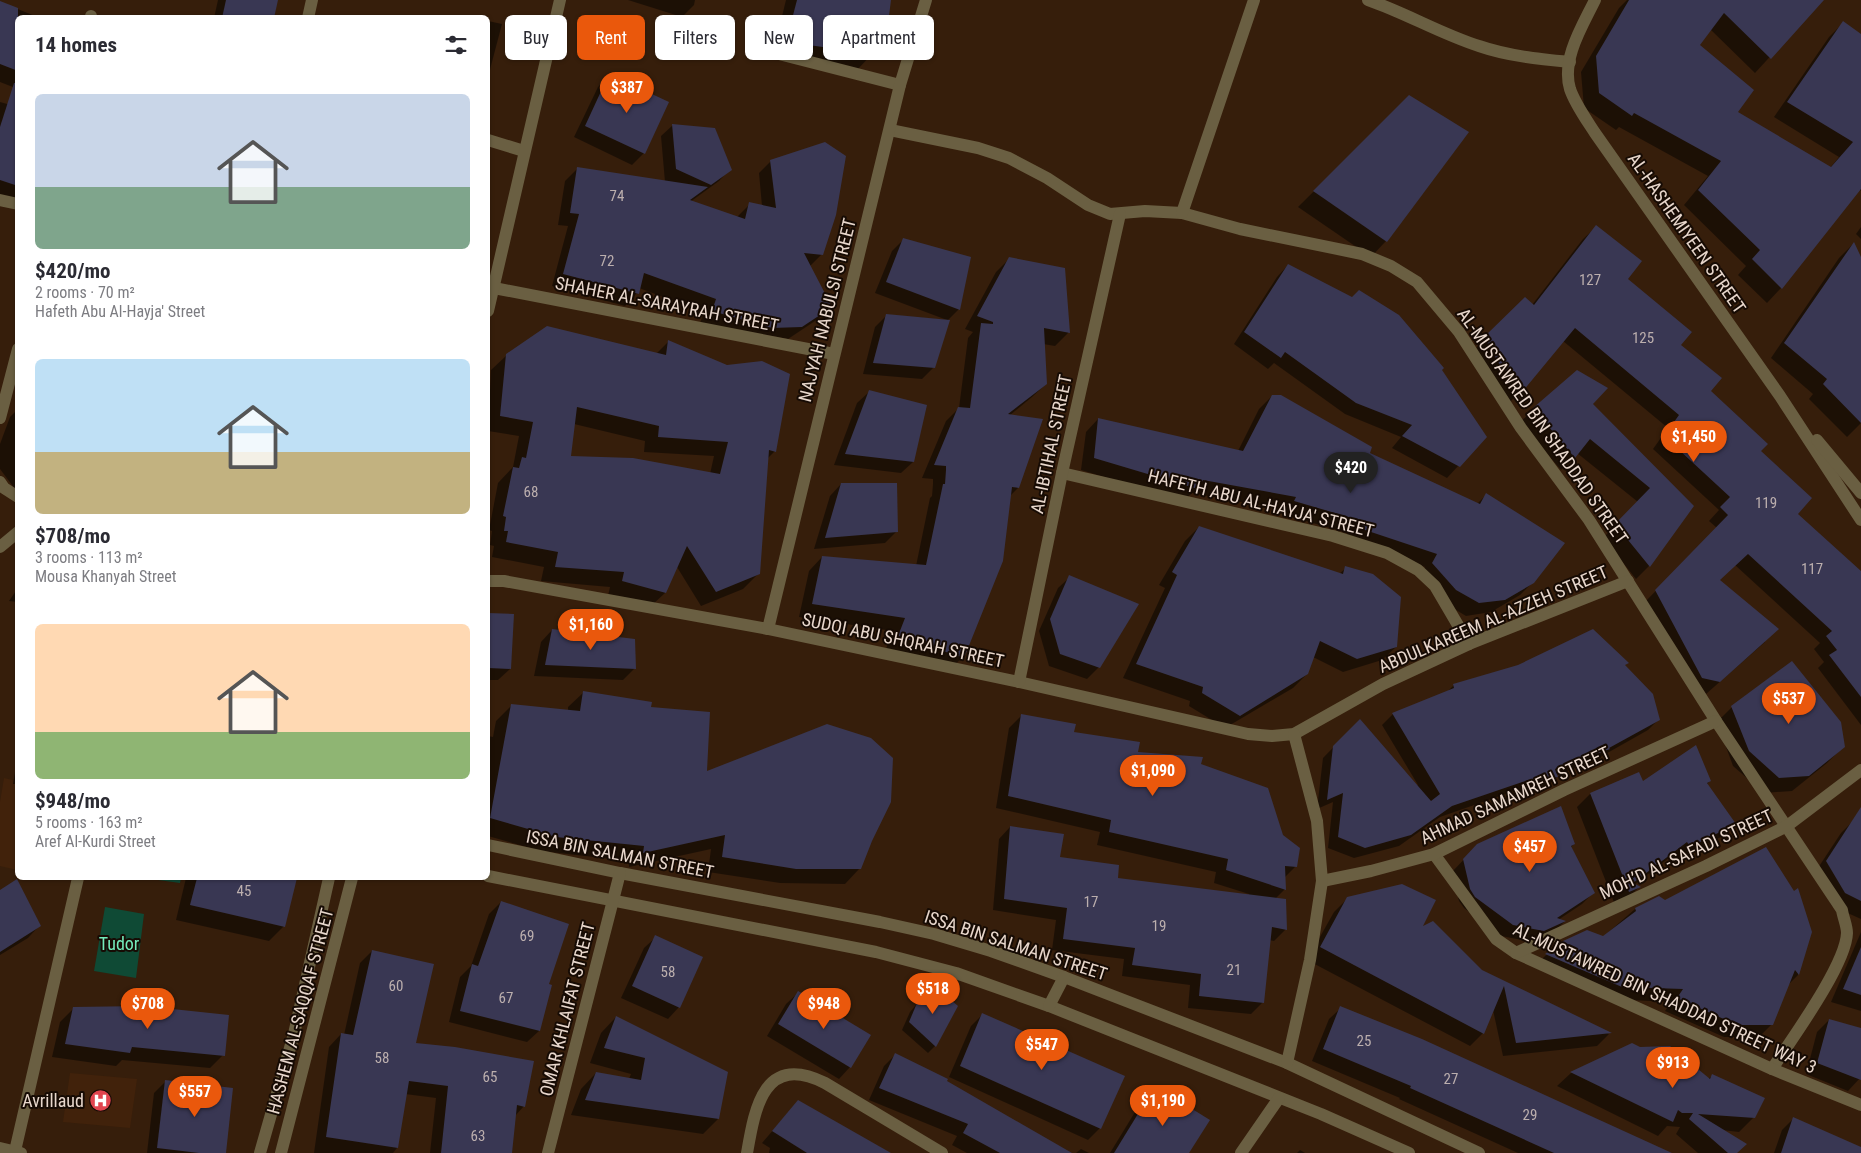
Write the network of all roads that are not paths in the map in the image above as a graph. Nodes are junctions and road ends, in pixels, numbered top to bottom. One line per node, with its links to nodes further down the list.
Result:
1 (312, 0): 7 (street)
2 (560, 0): 13 (street)
3 (926, 0): 10 (street, NAJYAH NABULSI STREET)
4 (1254, 0): 16 (street)
5 (1368, 0): 9 (street)
6 (1595, 0): 9 (street)
7 (309, 15)
8 (802, 60): 10 (street)
9 (1570, 62): 22 (street, AL-HASHEMIYEEN STREET)
10 (900, 85): 11 (street, NAJYAH NABULSI STREET)
11 (890, 130): 17 (street, AL-MUSTAWRED BIN SHADDAD STREET); 20 (street, NAJYAH NABULSI STREET)
12 (490, 141): 13 (street)
13 (524, 151): 18 (street)
14 (0, 200): 15 (street)
15 (15, 203)
16 (1182, 213): 17 (street, AL-MUSTAWRED BIN SHADDAD STREET); 34 (street, AL-MUSTAWRED BIN SHADDAD STREET)
17 (1120, 214): 24 (street, AL-IBTIHAL STREET)
18 (494, 288): 19 (street); 20 (street, SHAHER AL-SARAYRAH STREET)
19 (490, 303)
20 (834, 354): 35 (street, NAJYAH NABULSI STREET)
21 (15, 360): 23 (street)
22 (1780, 396): 26 (street, AL-HASHEMIYEEN STREET); 28 (street, AL-HASHEMIYEEN STREET)
23 (0, 418)
24 (1062, 473): 36 (street, HAFETH ABU AL-HAYJA' STREET); 37 (street, AL-IBTIHAL STREET)
25 (0, 482): 27 (street)
26 (1861, 493)
27 (15, 495)
28 (1861, 520)
29 (15, 534): 30 (street)
30 (0, 546)
31 (490, 575): 33 (street, SUDQI ABU SHQRAH STREET)
32 (490, 581): 33 (street, SUDQI ABU SHQRAH STREET)
33 (504, 581): 35 (street, SUDQI ABU SHQRAH STREET)
34 (1628, 581): 36 (street, ABDULKAREEM AL-AZZEH STREET); 38 (street, AL-MUSTAWRED BIN SHADDAD STREET)
35 (768, 629): 37 (street, SUDQI ABU SHQRAH STREET)
36 (1470, 644): 39 (street, ABDULKAREEM AL-AZZEH STREET)
37 (1019, 682): 39 (street, SUDQI ABU SHQRAH STREET)
38 (1716, 721): 41 (street, AL-MUSTAWRED BIN SHADDAD STREET); 43 (street, AHMAD SAMAMREH STREET)
39 (1294, 734): 49 (street)
40 (1861, 770): 41 (street, MOH’D AL-SAFADI STREET)
41 (1787, 826): 51 (street, MOH’D AL-SAFADI STREET); 55 (street, AL-MUSTAWRED BIN SHADDAD STREET)
42 (490, 845): 44 (street, ISSA BIN SALMAN STREET)
43 (1434, 854): 49 (street, AHMAD SAMAMREH STREET); 51 (street, AL-MUSTAWRED BIN SHADDAD STREET WAY 3)
44 (620, 873): 50 (street, OMAR KHLAIFAT STREET); 52 (street, ISSA BIN SALMAN STREET)
45 (490, 876): 50 (street)
46 (78, 880): 59 (street)
47 (329, 880): 60 (street, HASHEM AL-SAQQAF STREET)
48 (351, 880): 61 (street, HASHEM AL-SAQQAF STREET)
49 (1322, 881): 54 (street)
50 (613, 901): 53 (street); 62 (street, OMAR KHLAIFAT STREET)
51 (1516, 953): 55 (street, AL-MUSTAWRED BIN SHADDAD STREET WAY 3)
52 (1064, 977): 53 (street); 54 (street, ISSA BIN SALMAN STREET)
53 (1050, 1006): 56 (street)
54 (1287, 1063): 67 (street, ISSA BIN SALMAN STREET)
55 (1772, 1069): 57 (street, AL-MUSTAWRED BIN SHADDAD STREET WAY 3)
56 (1279, 1098): 65 (street); 66 (street)
57 (1861, 1105)
58 (0, 1148): 59 (street)
59 (18, 1152)
60 (260, 1153)
61 (281, 1153)
62 (548, 1153)
63 (747, 1153): 64 (street)
64 (942, 1153)
65 (1241, 1153)
66 (1409, 1153)
67 (1479, 1153)

